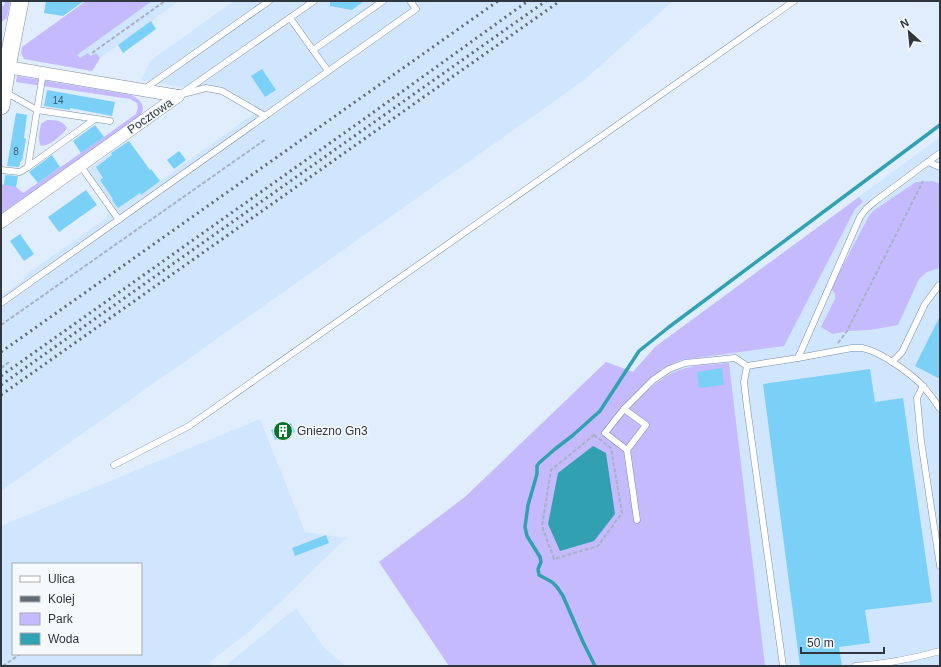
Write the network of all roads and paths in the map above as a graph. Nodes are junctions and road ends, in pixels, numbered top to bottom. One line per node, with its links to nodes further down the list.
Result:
1 (20, 1): 11 (street)
2 (165, 1): 10 (path)
3 (269, 1): 14 (lane)
4 (314, 1): 8 (lane)
5 (383, 1): 9 (lane)
6 (410, 1): 12 (lane)
7 (794, 1): 45 (lane)
8 (290, 18): 9 (lane); 15 (lane)
9 (313, 50): 12 (lane)
10 (92, 53)
11 (4, 66): 13 (street, Pocztowa); 16 (street)
12 (328, 71): 18 (lane)
13 (43, 73): 14 (street, Pocztowa); 17 (lane)
14 (143, 90): 15 (street, Pocztowa)
15 (178, 96): 18 (lane); 24 (street, Pocztowa)
16 (2, 98): 17 (lane)
17 (37, 110): 19 (lane); 25 (lane)
18 (265, 116): 29 (lane)
19 (95, 119): 20 (lane); 25 (lane)
20 (110, 121)
21 (266, 139): 33 (path)
22 (940, 153): 23 (lane)
23 (928, 162): 26 (lane); 35 (lane)
24 (80, 165): 29 (lane); 30 (street, Pocztowa)
25 (28, 167): 27 (lane)
26 (940, 167)
27 (1, 170)
28 (923, 181): 34 (path)
29 (119, 220): 32 (lane)
30 (1, 222)
31 (940, 285): 37 (lane)
32 (1, 303)
33 (1, 325)
34 (831, 352): 35 (lane); 37 (lane)
35 (798, 358): 38 (lane)
36 (9, 362): 39 (path)
37 (892, 362): 40 (lane)
38 (747, 366): 41 (lane); 51 (lane)
39 (1, 368)
40 (923, 386): 42 (lane); 47 (lane)
41 (624, 409): 44 (lane); 44 (lane)
42 (940, 409)
43 (594, 435): 43 (path)
44 (627, 450): 46 (lane)
45 (114, 465)
46 (637, 520)
47 (940, 566)
48 (940, 652): 52 (lane)
49 (19, 655): 50 (path)
50 (3, 666)
51 (783, 666)
52 (855, 666)

